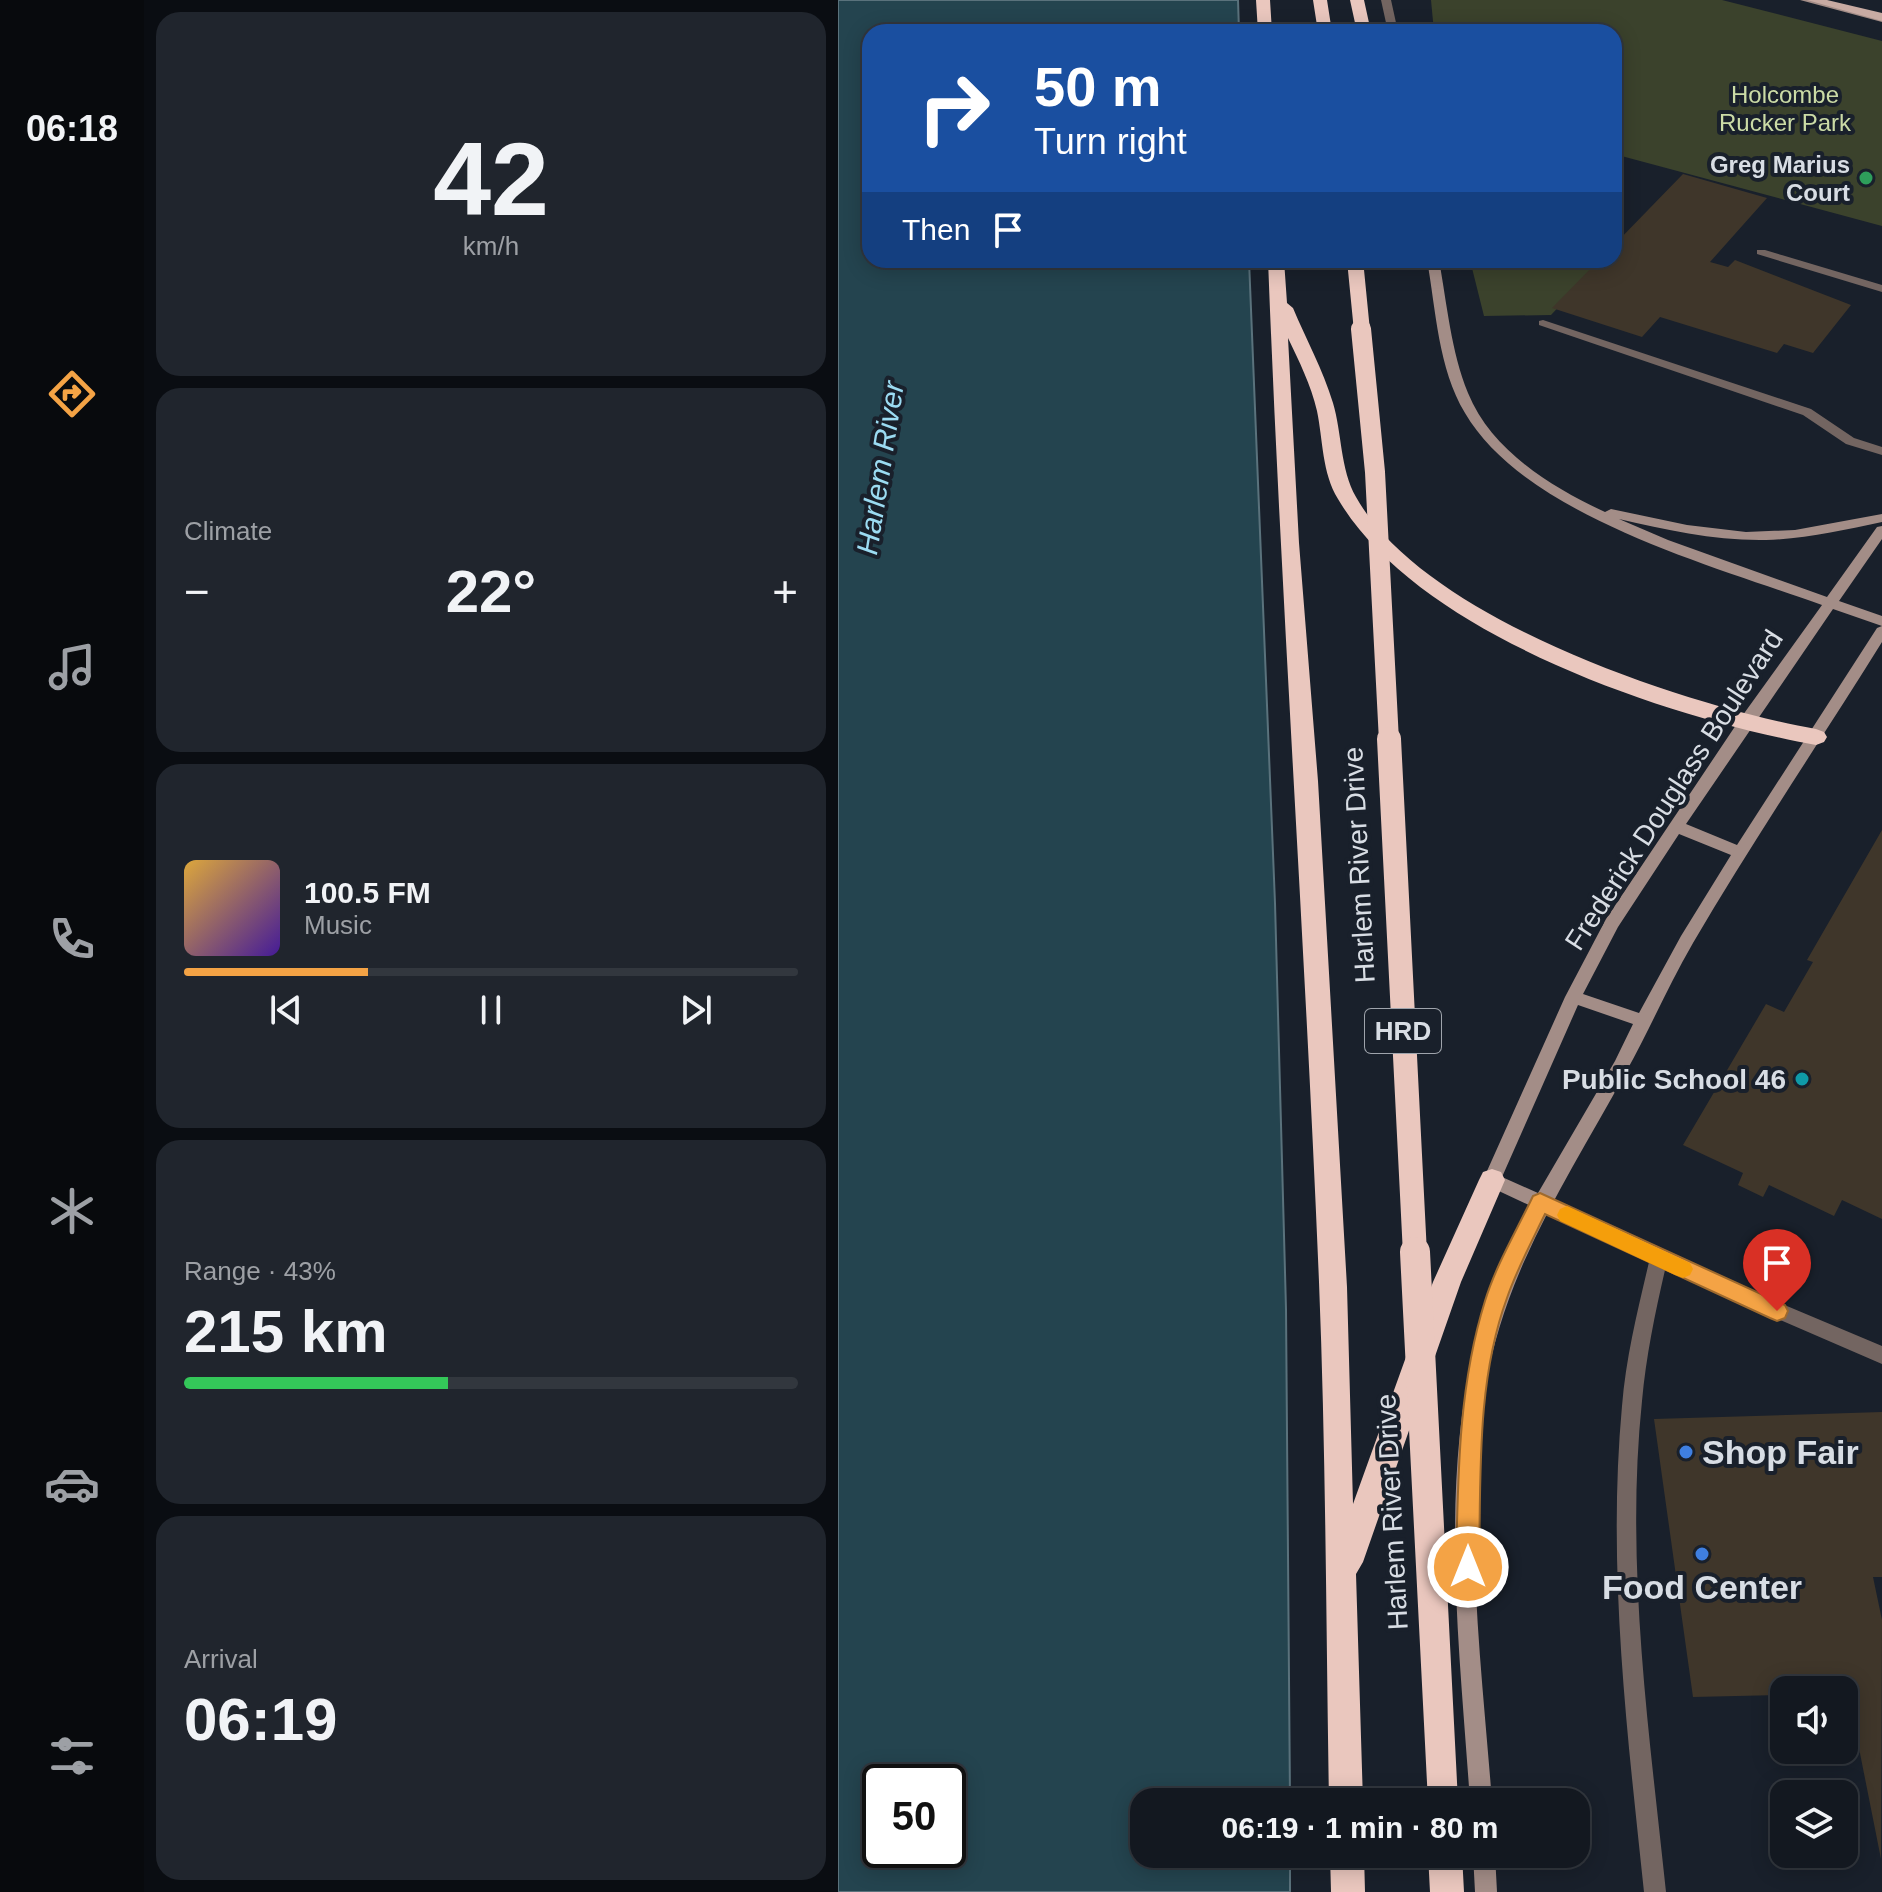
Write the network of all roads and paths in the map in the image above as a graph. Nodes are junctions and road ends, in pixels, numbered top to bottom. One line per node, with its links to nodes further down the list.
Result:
1 (1263, 0): 8 (highway)
2 (1320, 0): 9 (highway)
3 (1357, 0): 10 (highway)
4 (1386, 0): 11 (street)
5 (1805, 0): 7 (main road)
6 (1813, 0): 7 (main road)
7 (1882, 18)
8 (1264, 24)
9 (1324, 24)
10 (1362, 24)
11 (1391, 24)
12 (1761, 252): 16 (street)
13 (1276, 268): 17 (highway, Harlem River Drive)
14 (1356, 268): 38 (highway, Harlem River Drive / HRD, bridge)
15 (1435, 268): 20 (main road)
16 (1882, 289)
17 (1277, 291): 26 (highway); 36 (highway, Harlem River Drive)
18 (1543, 323): 19 (street)
19 (1882, 451)
20 (1582, 506): 21 (main road); 23 (main road)
21 (1882, 518)
22 (1882, 530): 23 (main road, Frederick Douglass Boulevard)
23 (1829, 602): 24 (main road); 26 (main road, Frederick Douglass Boulevard)
24 (1882, 621)
25 (1882, 631): 27 (main road)
26 (1745, 723): 27 (highway); 28 (main road, Frederick Douglass Boulevard)
27 (1816, 737): 29 (main road)
28 (1675, 826): 29 (main road); 30 (main road, Frederick Douglass Boulevard)
29 (1742, 853): 31 (main road)
30 (1573, 997): 31 (main road); 32 (main road, Frederick Douglass Boulevard)
31 (1644, 1021): 33 (main road)
32 (1492, 1180): 33 (main road); 36 (highway)
33 (1540, 1202): 34 (street); 39 (main road)
34 (1659, 1258): 35 (street); 46 (street)
35 (1882, 1355)
36 (1342, 1577): 37 (highway, Harlem River Drive)
37 (1346, 1788)
38 (1442, 1788)
39 (1480, 1788)
40 (1347, 1868): 43 (highway)
41 (1446, 1868): 44 (highway)
42 (1485, 1868): 45 (main road)
43 (1348, 1892)
44 (1447, 1892)
45 (1486, 1892)
46 (1655, 1892)

